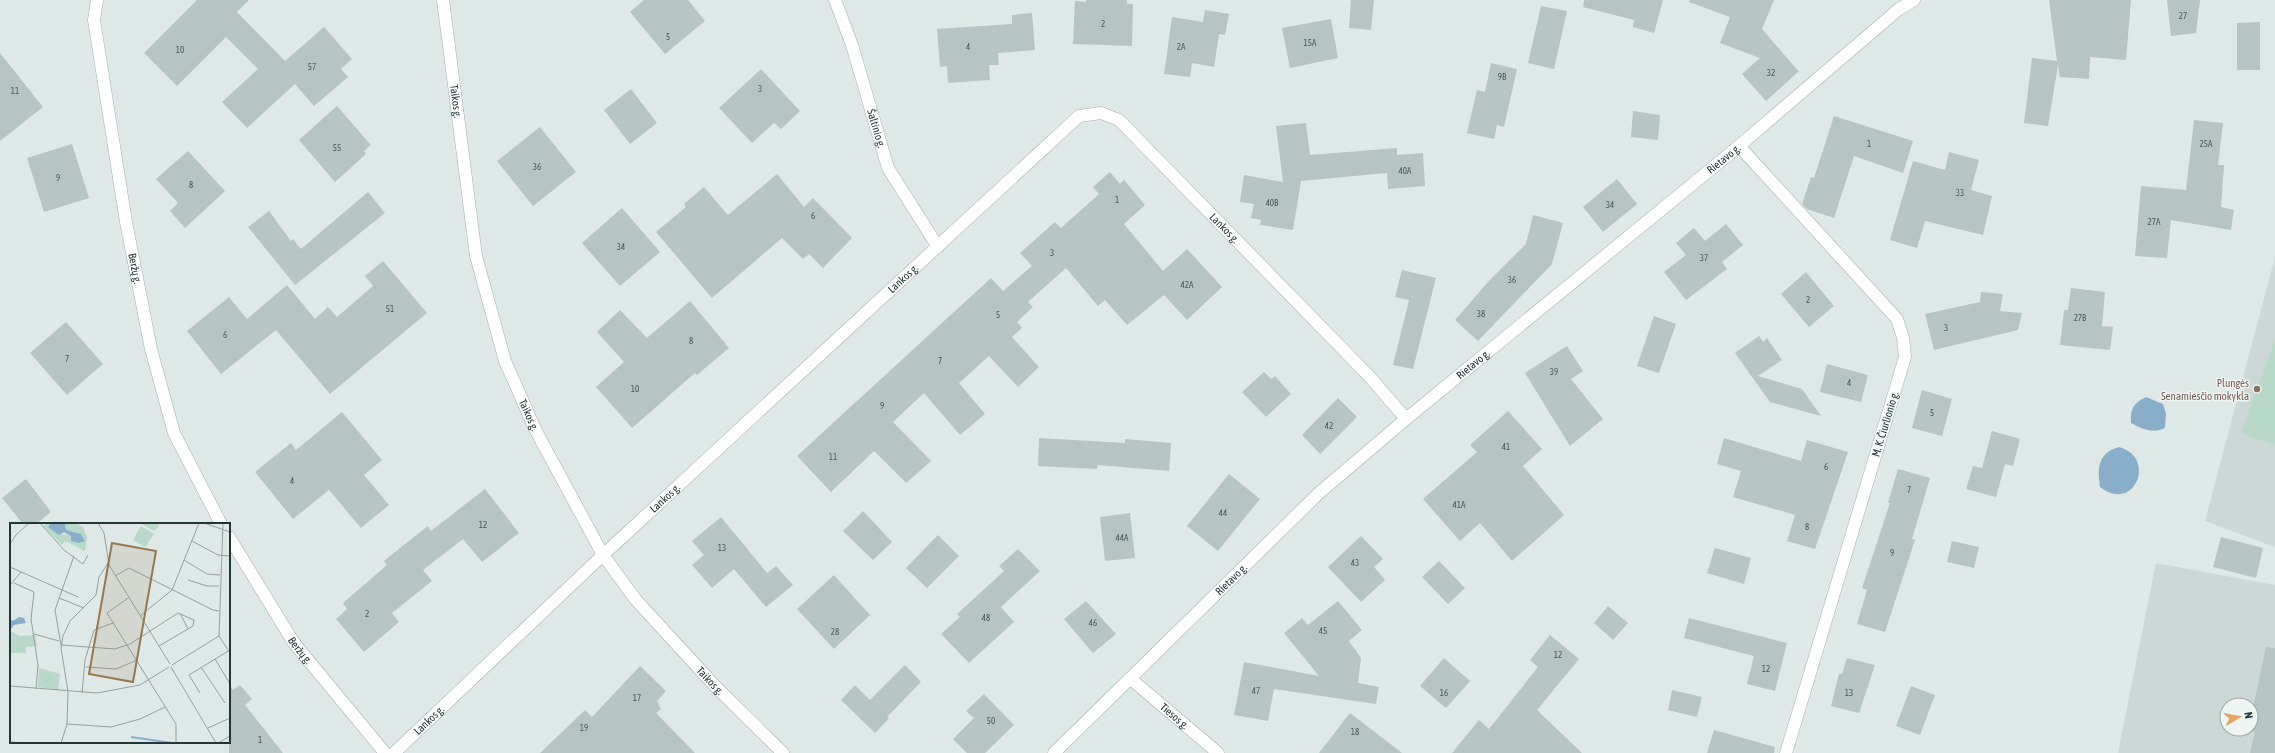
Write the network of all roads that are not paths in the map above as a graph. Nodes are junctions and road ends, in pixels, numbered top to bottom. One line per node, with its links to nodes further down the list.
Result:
1 (97, 0): 8 (street, Beržų g.)
2 (443, 0): 10 (street, Taikos g.)
3 (835, 0): 6 (street, Šaltinio g.)
4 (1914, 0): 5 (street, Rietavo g.)
5 (1739, 146): 7 (street, Rietavo g.); 17 (street, M. K. Čiurlionio g.)
6 (938, 247): 7 (street, Lankos g.); 10 (street, Lankos g.)
7 (1406, 419): 11 (street, Rietavo g.)
8 (220, 523)
9 (230, 539): 12 (street, Beržų g.)
10 (603, 555): 13 (street, Lankos g.); 14 (street, Taikos g.)
11 (1131, 679): 15 (street, Rietavo g.); 16 (street, Tiesos g.)
12 (385, 753)
13 (394, 753)
14 (783, 753)
15 (1054, 753)
16 (1218, 753)
17 (1786, 753)

